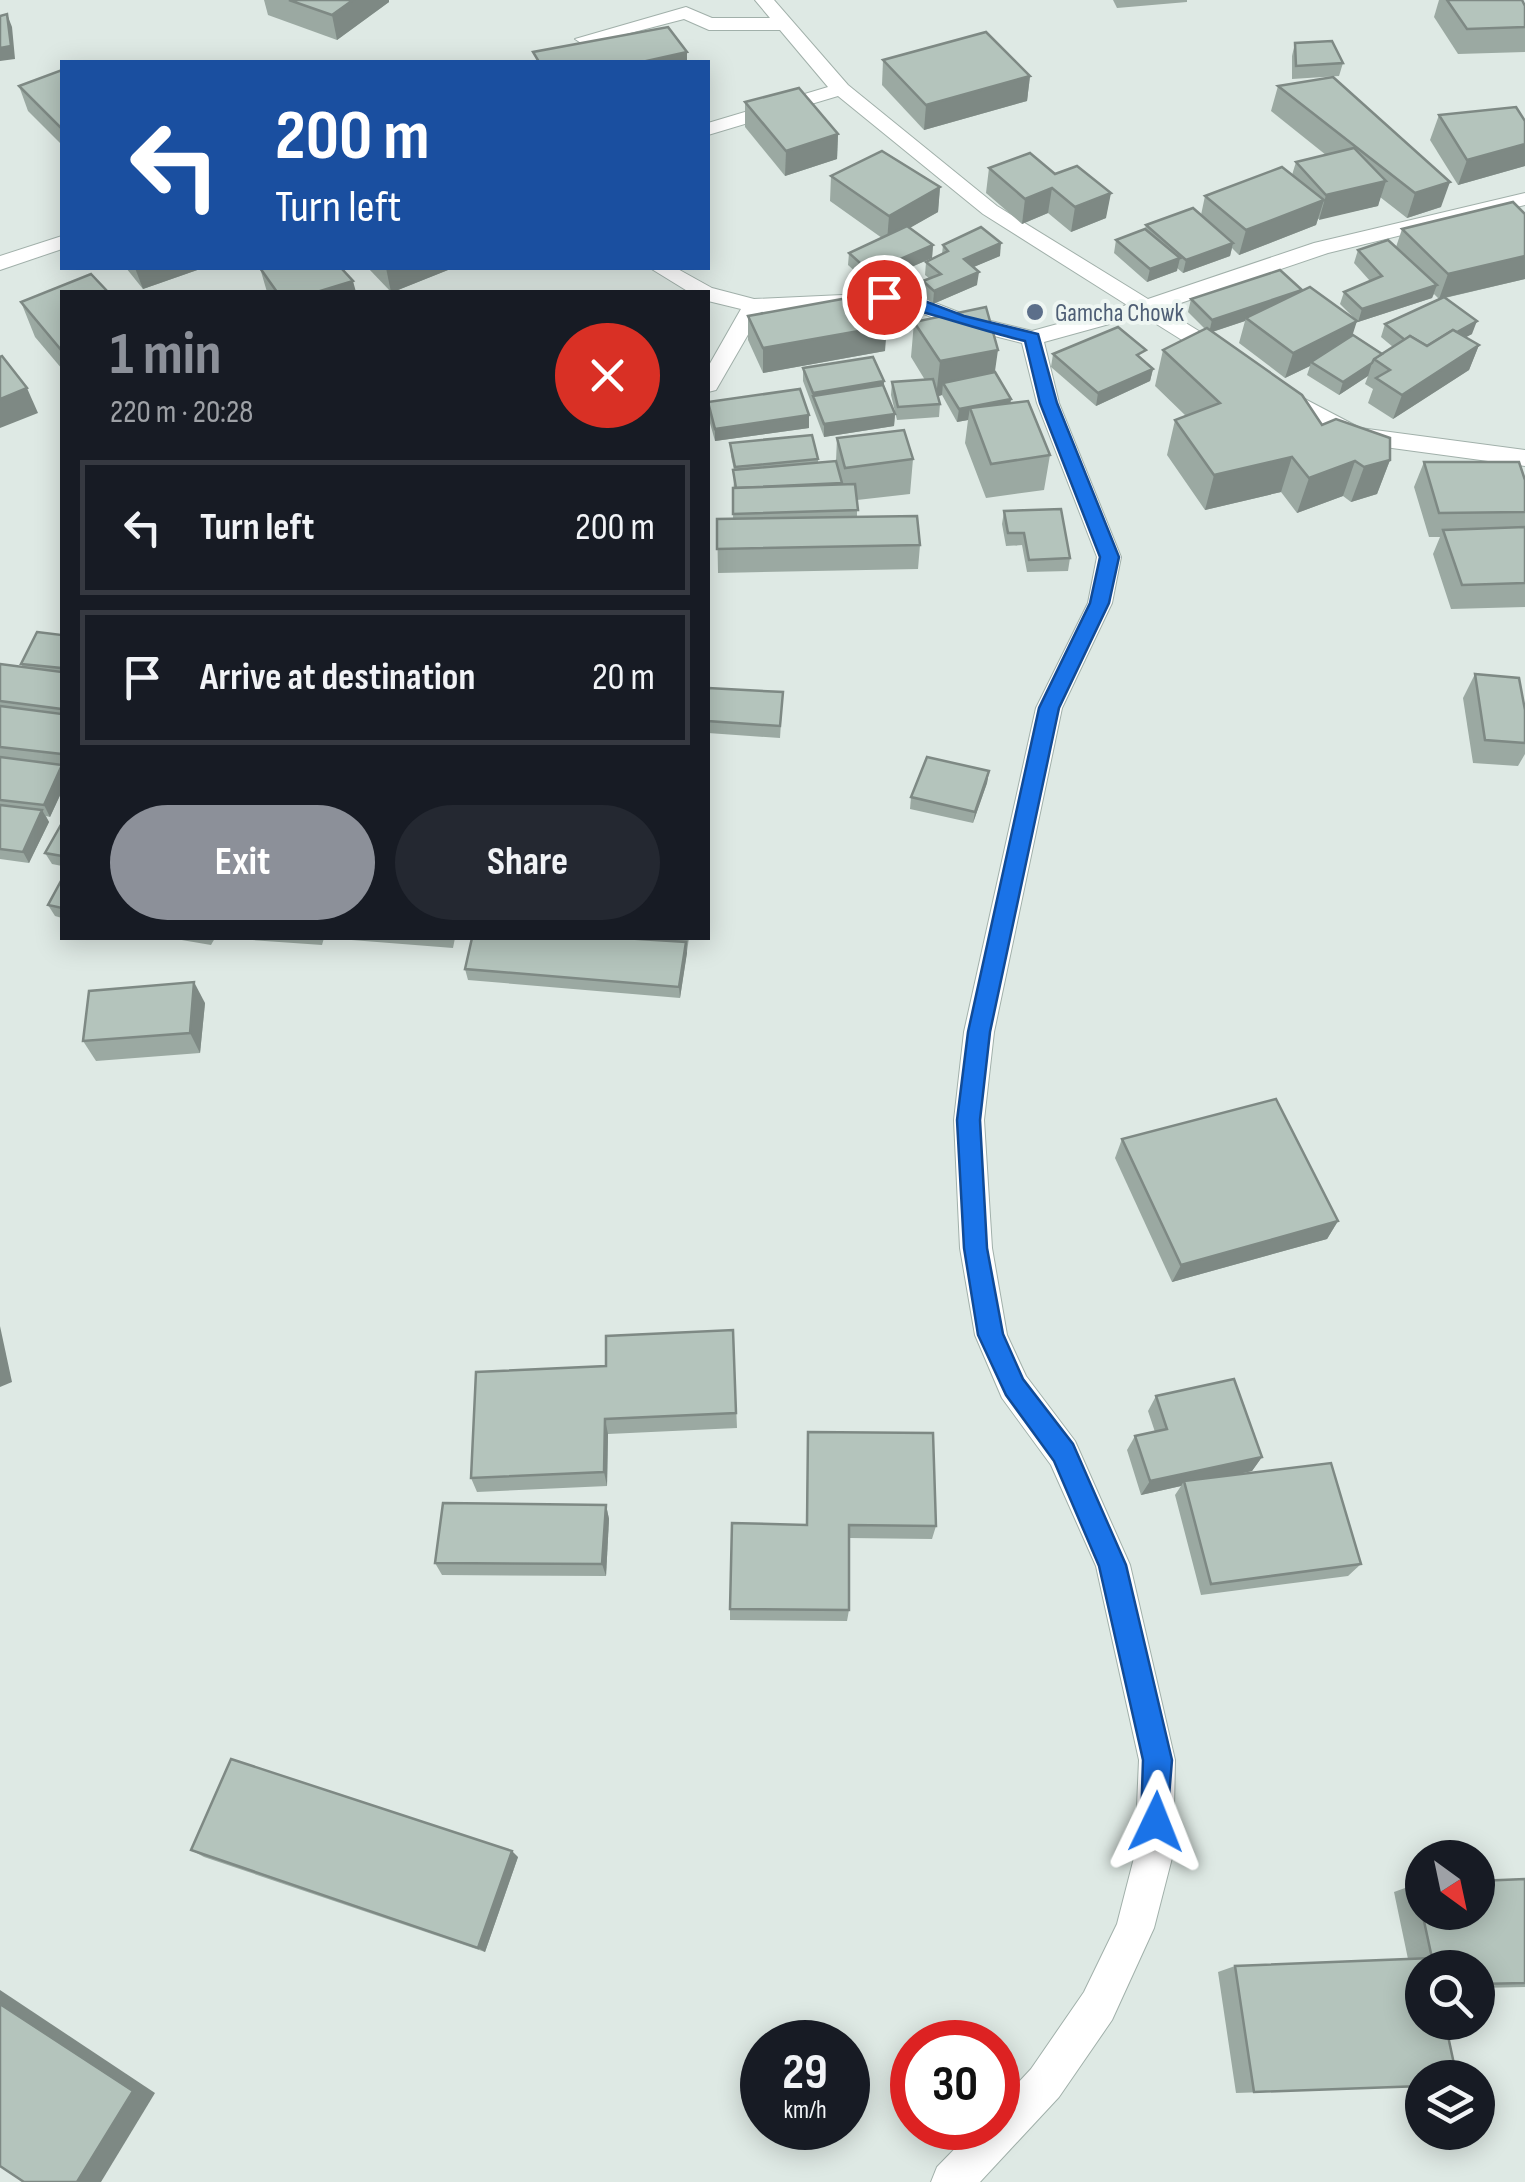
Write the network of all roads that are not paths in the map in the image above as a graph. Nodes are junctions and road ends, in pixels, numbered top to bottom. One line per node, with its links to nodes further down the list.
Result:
1 (764, 0): 3 (street)
2 (680, 7): 3 (street); 4 (street)
3 (787, 24): 5 (street)
4 (584, 39)
5 (841, 89): 6 (street); 14 (street)
6 (710, 127)
7 (1525, 199): 14 (street)
8 (60, 243): 9 (street)
9 (0, 263)
10 (664, 270): 11 (street)
11 (693, 290)
12 (710, 295): 13 (street)
13 (754, 306): 15 (street); 16 (street)
14 (1142, 308): 15 (street); 17 (street)
15 (1032, 338): 18 (street)
16 (710, 382)
17 (1525, 458)
18 (952, 2182)

